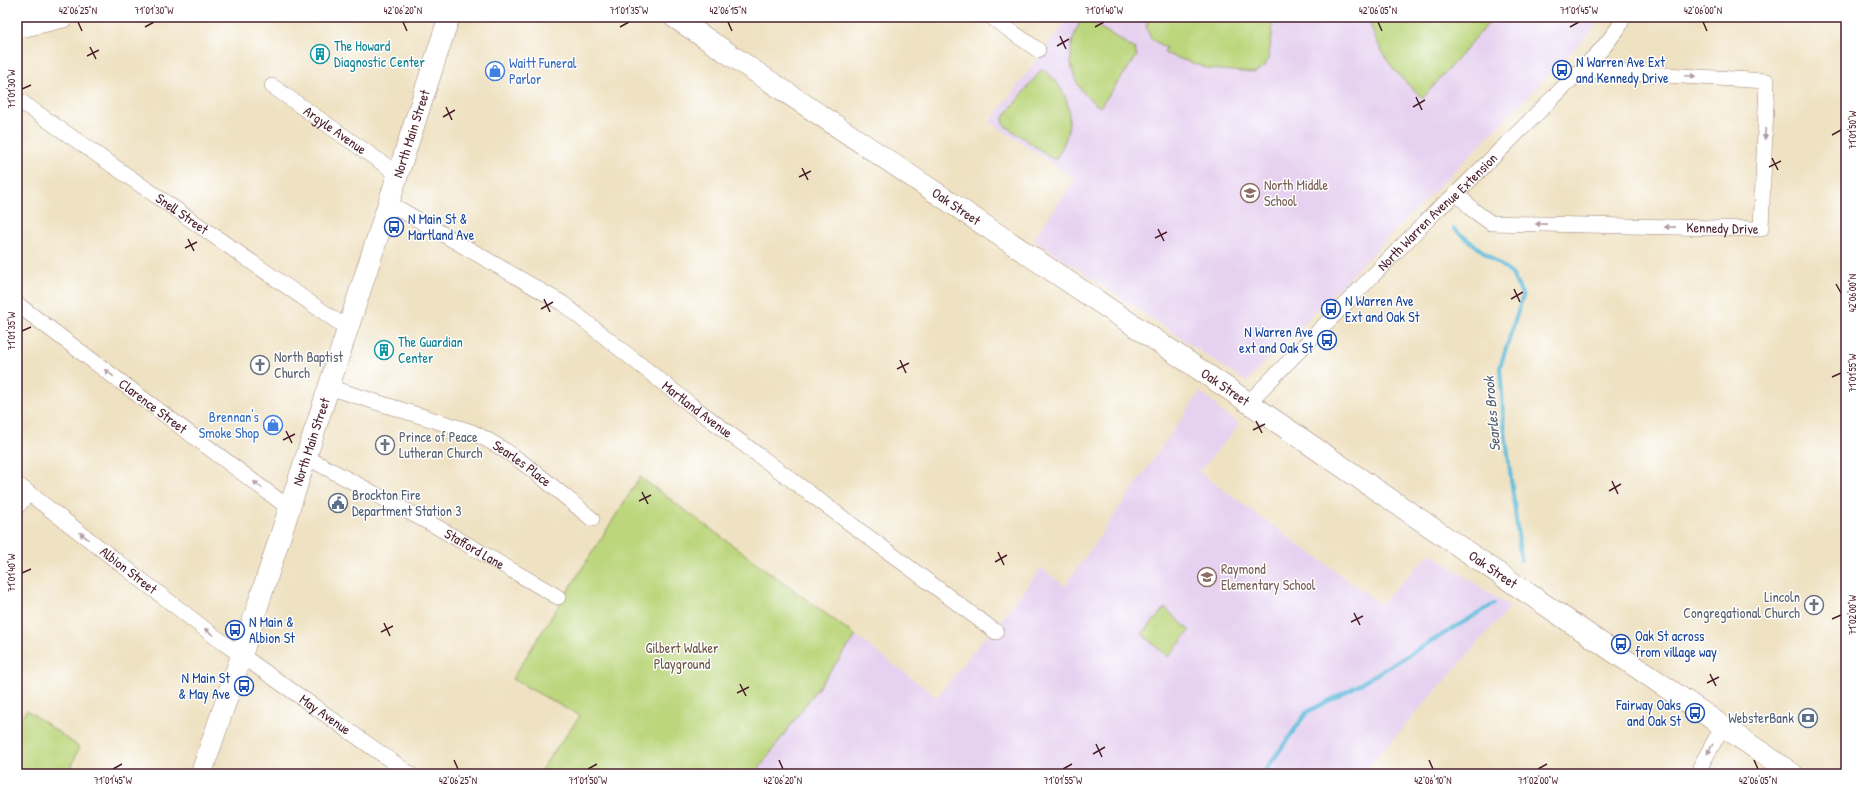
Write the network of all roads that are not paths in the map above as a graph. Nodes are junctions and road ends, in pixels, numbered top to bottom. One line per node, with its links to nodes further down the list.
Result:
1 (63, 17): 6 (main road)
2 (449, 17): 11 (main road, North Main Street)
3 (674, 17): 17 (main road, Oak Street)
4 (991, 17): 7 (street)
5 (1623, 17): 8 (street, North Warren Avenue Extension)
6 (17, 28)
7 (1038, 50)
8 (1581, 70): 12 (street, North Warren Avenue Extension); 12 (street, Kennedy Drive, one-way to 12)
9 (272, 86): 11 (street, Argyle Avenue)
10 (17, 99): 15 (street, Snell Street)
11 (398, 174): 13 (main road, North Main Street)
12 (1457, 193): 17 (street, North Warren Avenue Extension)
13 (389, 203): 15 (main road, North Main Street); 24 (street, Martland Avenue)
14 (17, 304): 21 (street, Clarence Street, one-way to 14)
15 (348, 329): 16 (main road, North Main Street)
16 (328, 387): 18 (main road, North Main Street); 22 (street, Searles Place)
17 (1248, 403): 26 (main road, Oak Street)
18 (306, 457): 21 (main road, North Main Street); 23 (street, Stafford Lane)
19 (23, 489): 20 (street); 25 (street, Albion Street, one-way to 19)
20 (17, 507)
21 (289, 508): 25 (main road, North Main Street)
22 (592, 520)
23 (558, 597)
24 (996, 632)
25 (242, 654): 27 (main road, North Main Street); 28 (street, May Avenue)
26 (1723, 726): 29 (street, one-way to 29); 30 (main road, Oak Street)
27 (200, 774)
28 (410, 774)
29 (1699, 774)
30 (1793, 774)

